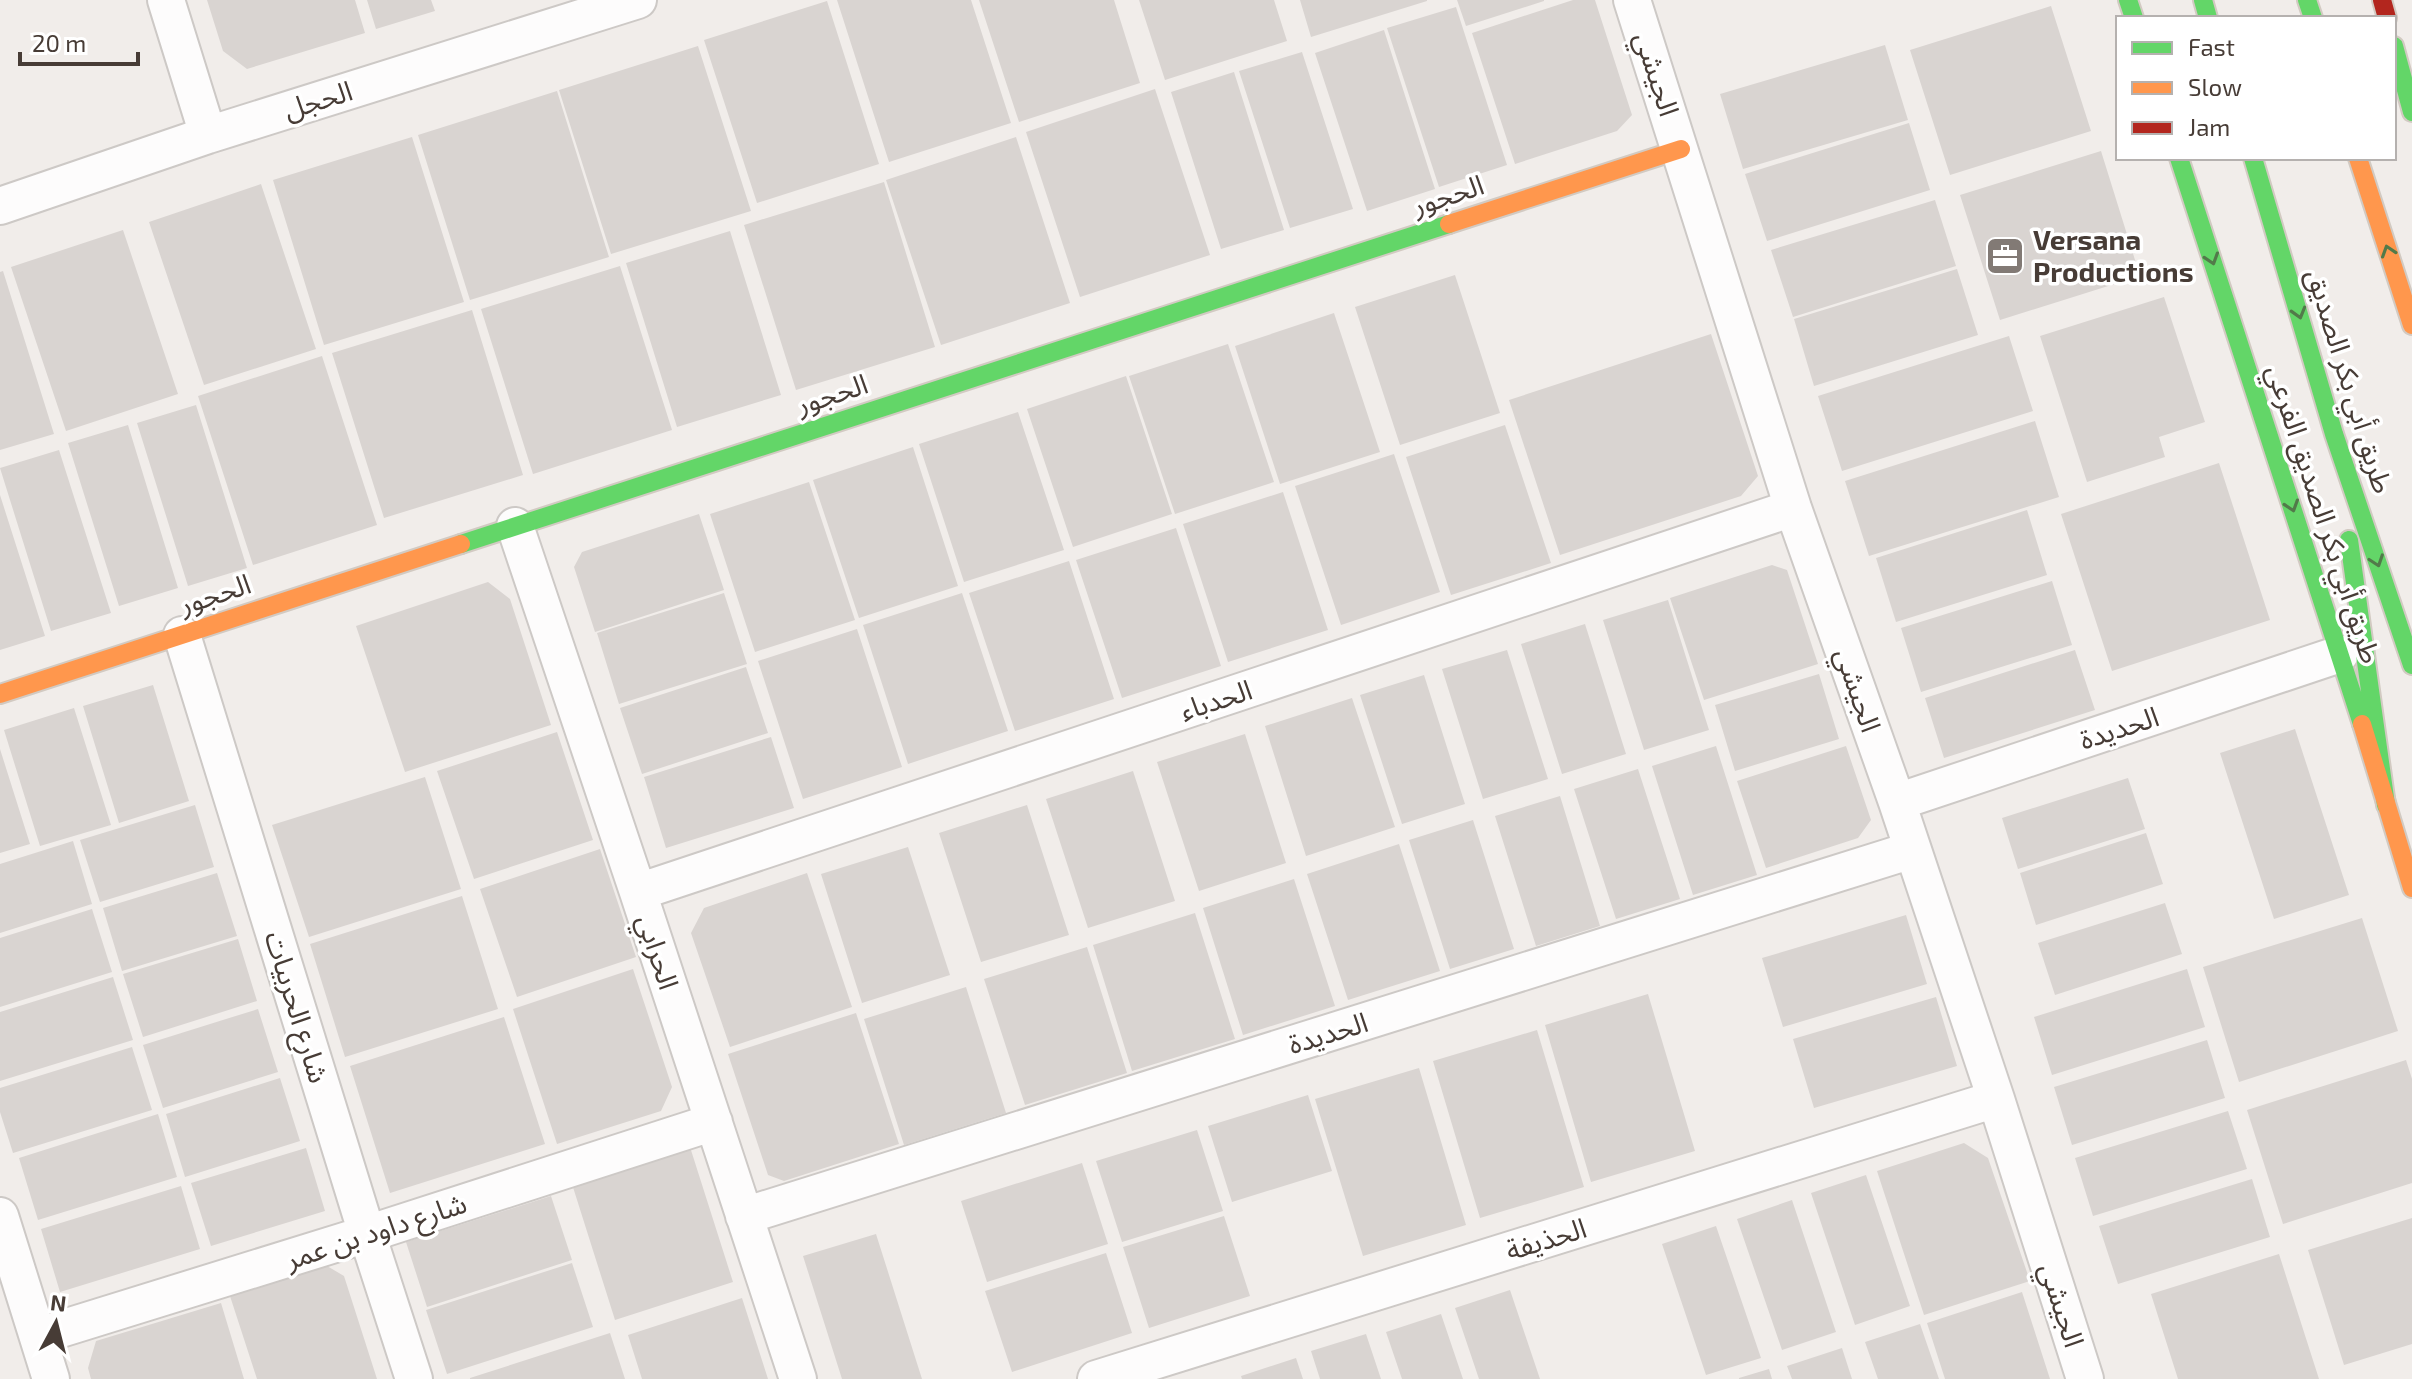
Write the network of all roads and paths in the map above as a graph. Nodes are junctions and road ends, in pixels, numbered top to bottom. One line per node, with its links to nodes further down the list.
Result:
1 (166, 0): 6 (street)
2 (638, 0): 6 (street, الحجل)
3 (1632, 0): 7 (street, الجيشي)
4 (2396, 53): 5 (street)
5 (2412, 112)
6 (208, 135): 11 (street, الحجل)
7 (1681, 149): 14 (street, الجيشي); 15 (street, الحجور)
8 (2180, 160): 17 (street, طريق أبي بكر الصديق الفرعي, one-way to 17)
9 (2254, 160): 13 (street, طريق أبي بكر الصديق, one-way to 13)
10 (2359, 160): 12 (street, one-way to 10)
11 (0, 206)
12 (2412, 325)
13 (2334, 434): 18 (street, طريق أبي بكر الصديق, one-way to 18); 21 (street)
14 (1793, 508): 20 (street, الجيشي); 24 (street, الحدباء)
15 (515, 526): 16 (street, الحجور); 24 (street, الحرابي)
16 (182, 635): 19 (street, الحجور); 29 (street, شارع الحربيات)
17 (2340, 654): 20 (street, الحديدة); 21 (street, طريق أبي بكر الصديق الفرعي)
18 (2412, 665)
19 (0, 694)
20 (1897, 802): 22 (street, الجيشي)
21 (2386, 805): 23 (street, طريق أبي بكر الصديق الفرعي)
22 (1912, 850): 25 (street, الجيشي); 28 (street, الحديدة)
23 (2412, 888)
24 (638, 892): 26 (street, الحرابي)
25 (1996, 1099): 34 (street, الحذيفة); 35 (street, الجيشي)
26 (714, 1122): 28 (street, الحرابي); 29 (street, شارع داود بن عمر)
27 (0, 1216): 30 (street)
28 (744, 1216): 33 (street, الحرابي)
29 (367, 1234): 30 (street, شارع داود بن عمر); 32 (street, شارع الحربيات)
30 (38, 1336): 31 (street)
31 (51, 1379)
32 (414, 1379)
33 (798, 1379)
34 (1096, 1379)
35 (2085, 1379)

